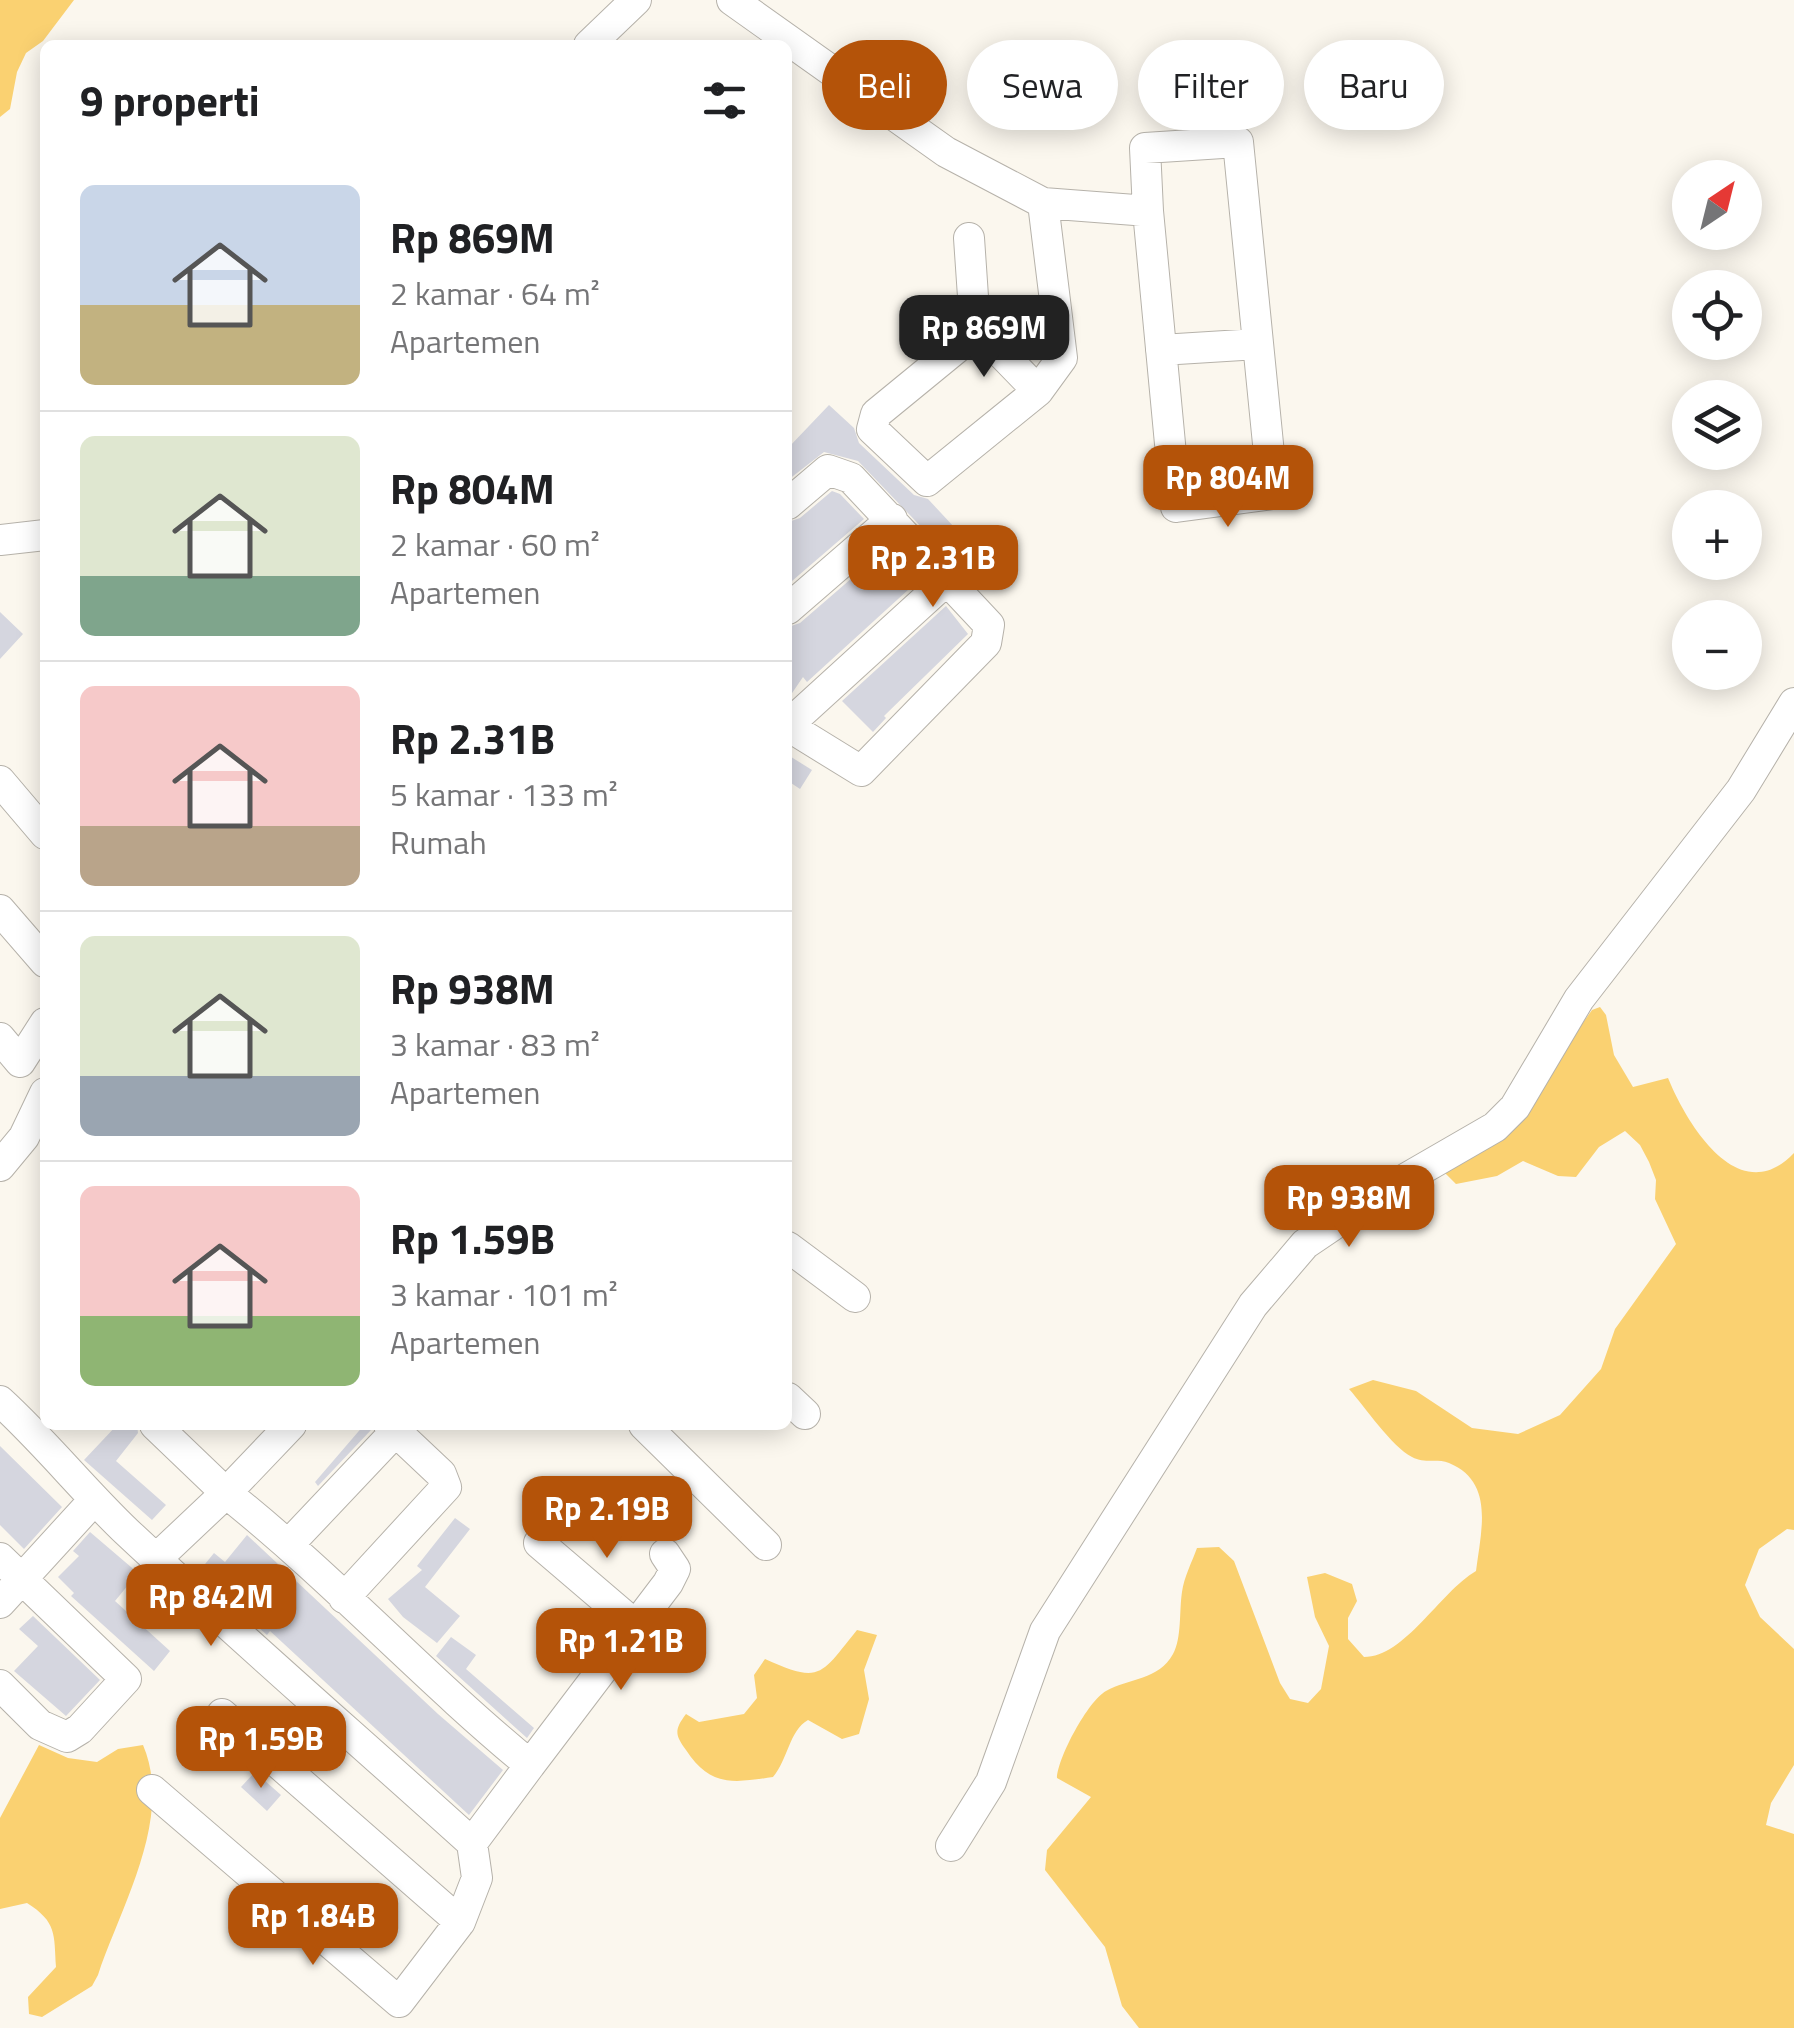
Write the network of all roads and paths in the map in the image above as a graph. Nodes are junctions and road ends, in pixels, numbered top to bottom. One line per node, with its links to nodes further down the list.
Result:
1 (636, 0): 3 (street)
2 (732, 0): 4 (street)
3 (594, 40)
4 (788, 40)
5 (792, 43): 6 (street)
6 (1043, 203): 7 (street); 12 (street)
7 (1148, 211): 10 (street); 11 (street)
8 (969, 238): 9 (street)
9 (975, 326): 12 (street); 12 (street)
10 (1258, 344): 11 (street); 11 (street)
11 (1161, 350)
12 (1038, 391)
13 (792, 501): 14 (street)
14 (892, 520): 17 (street); 18 (street)
15 (40, 536): 16 (street)
16 (0, 540)
17 (946, 581): 20 (street); 21 (street)
18 (792, 606)
19 (1794, 703): 54 (street)
20 (792, 721)
21 (792, 727)
22 (0, 780): 23 (street)
23 (40, 828)
24 (0, 910): 25 (street)
25 (40, 956)
26 (40, 1031): 27 (street)
27 (0, 1038)
28 (40, 1104): 29 (street)
29 (0, 1166)
30 (792, 1250): 31 (street)
31 (856, 1296)
32 (0, 1401): 39 (street)
33 (160, 1430): 38 (street)
34 (286, 1430): 38 (street)
35 (400, 1430): 41 (street)
36 (402, 1430): 46 (street)
37 (649, 1430): 42 (street)
38 (226, 1493): 41 (street); 44 (street)
39 (94, 1500): 44 (street); 45 (street)
40 (539, 1543): 48 (street)
41 (290, 1544): 46 (street)
42 (766, 1545)
43 (665, 1554): 48 (street)
44 (156, 1559): 53 (street)
45 (11, 1567): 47 (street); 49 (street)
46 (344, 1598): 51 (street)
47 (0, 1603)
48 (635, 1625): 51 (street)
49 (0, 1685)
50 (222, 1714): 55 (street)
51 (530, 1766): 53 (street)
52 (152, 1790): 55 (street)
53 (472, 1842): 55 (street)
54 (951, 1846)
55 (460, 1922)

